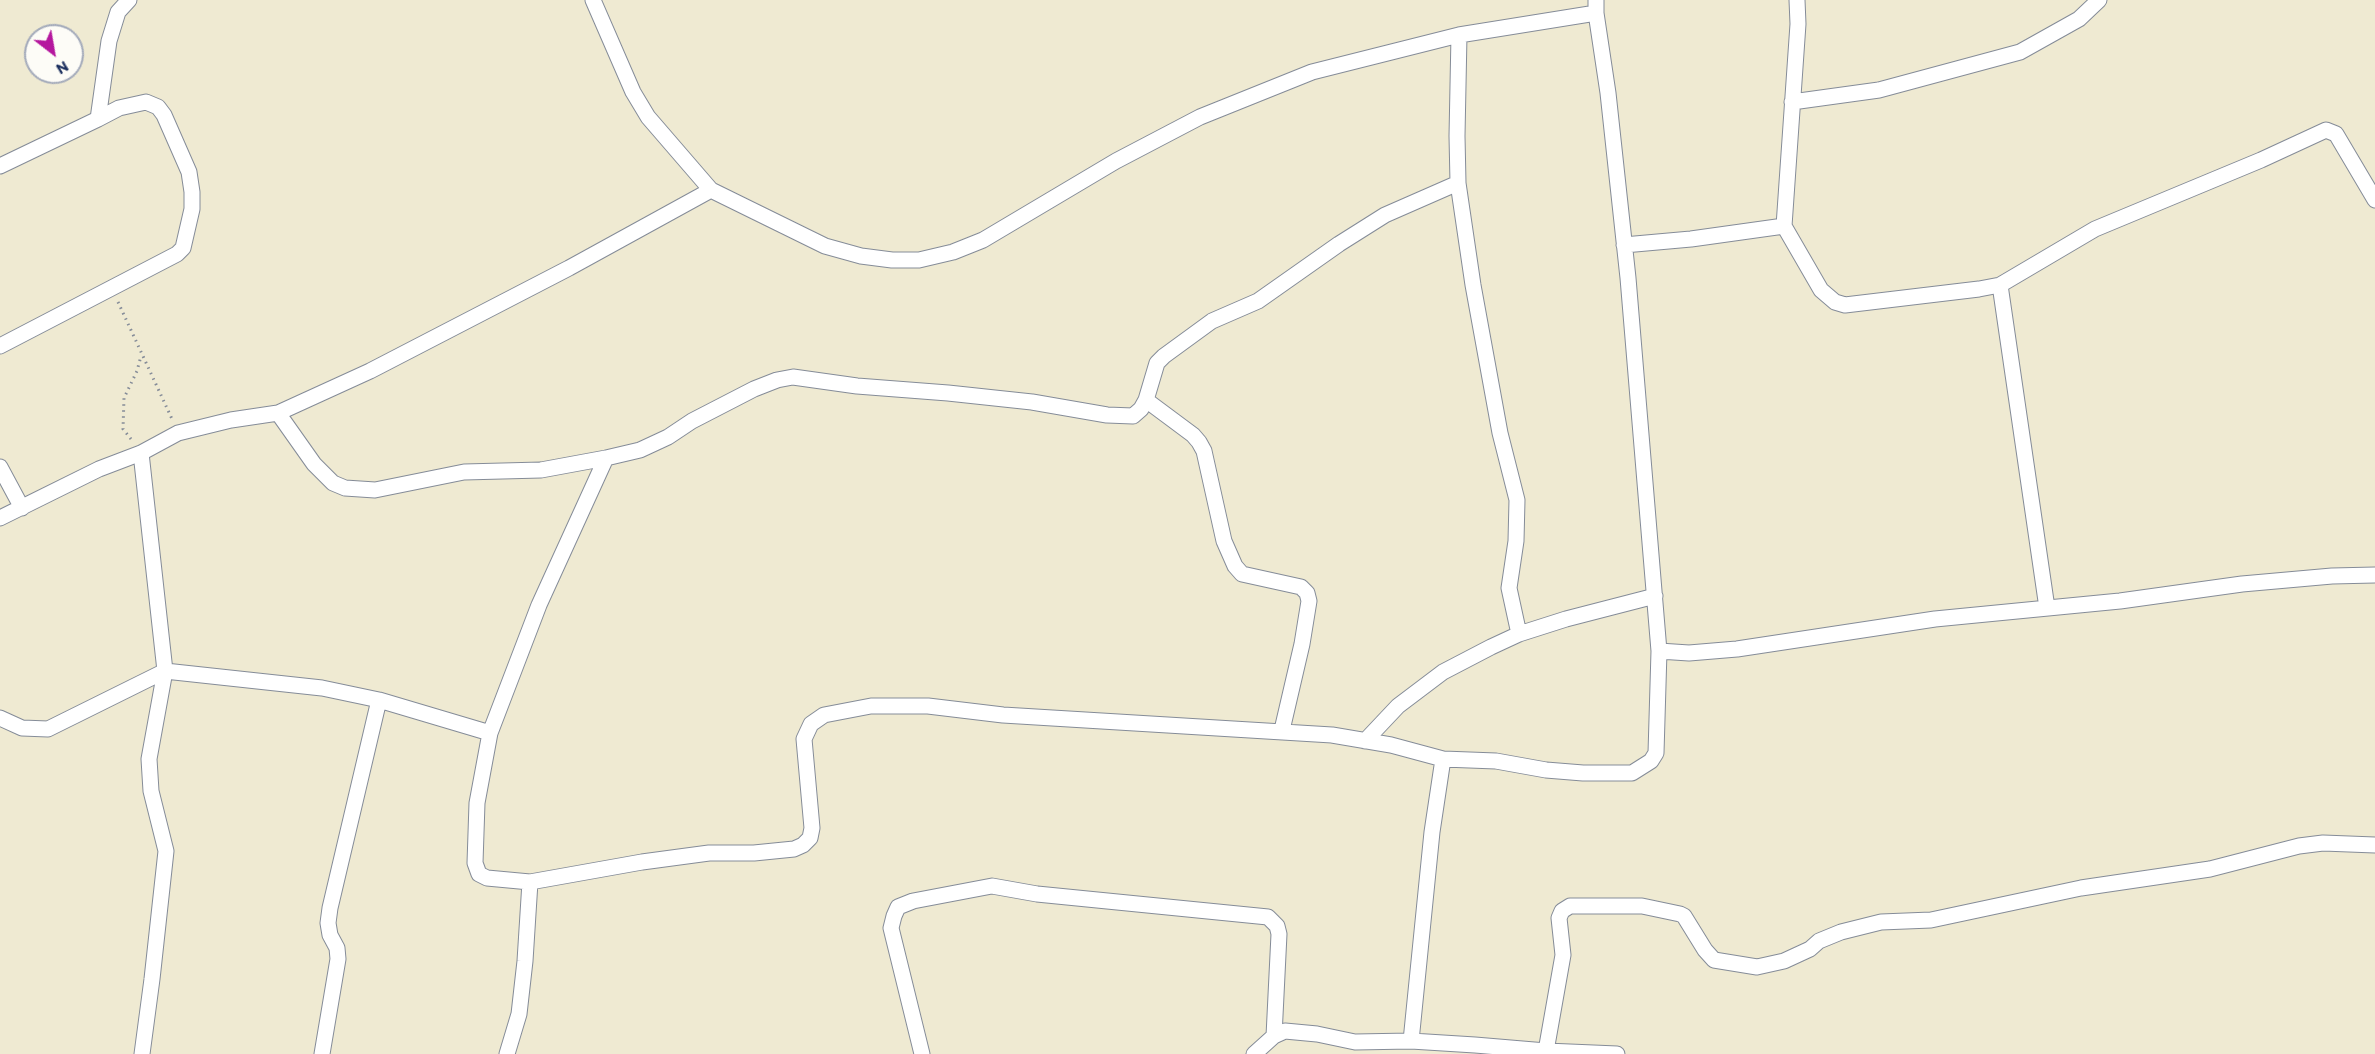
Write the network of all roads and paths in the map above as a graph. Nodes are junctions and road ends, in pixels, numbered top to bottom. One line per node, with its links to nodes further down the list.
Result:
1 (129, 0): 8 (street)
2 (593, 0): 11 (street)
3 (1797, 0): 7 (street)
4 (2099, 0): 7 (street)
5 (1596, 7): 6 (street); 14 (street)
6 (1459, 34): 10 (street); 11 (street)
7 (1792, 102): 13 (street)
8 (98, 119): 9 (street); 16 (street)
9 (0, 166)
10 (1458, 183): 19 (street); 30 (street)
11 (711, 190): 20 (street)
12 (2375, 200): 15 (street)
13 (1784, 226): 14 (street); 15 (street)
14 (1624, 245): 28 (street)
15 (2000, 285): 29 (street)
16 (111, 287): 17 (street); 18 (path)
17 (0, 346)
18 (141, 354): 21 (path); 22 (path)
19 (1146, 400): 23 (street); 35 (street)
20 (278, 413): 21 (street); 23 (street)
21 (178, 433): 22 (street)
22 (141, 453): 25 (street); 32 (street)
23 (606, 458): 36 (street)
24 (0, 467): 25 (street)
25 (22, 508): 26 (street)
26 (0, 518)
27 (2375, 575): 29 (street)
28 (1655, 597): 30 (street); 31 (street)
29 (2047, 608): 31 (street)
30 (1519, 634): 37 (street)
31 (1659, 651): 38 (street)
32 (165, 671): 33 (street); 34 (street); 44 (street)
33 (379, 700): 36 (street); 45 (street)
34 (0, 718)
35 (1282, 730): 37 (street); 40 (street)
36 (490, 733): 40 (street)
37 (1365, 741): 38 (street)
38 (1443, 759): 42 (street)
39 (2375, 844): 43 (street)
40 (530, 882): 46 (street)
41 (1274, 1036): 42 (street); 47 (street); 48 (street)
42 (1411, 1041): 43 (street)
43 (1546, 1052): 49 (street)
44 (142, 1054)
45 (322, 1054)
46 (507, 1054)
47 (922, 1054)
48 (1254, 1054)
49 (1617, 1054)

